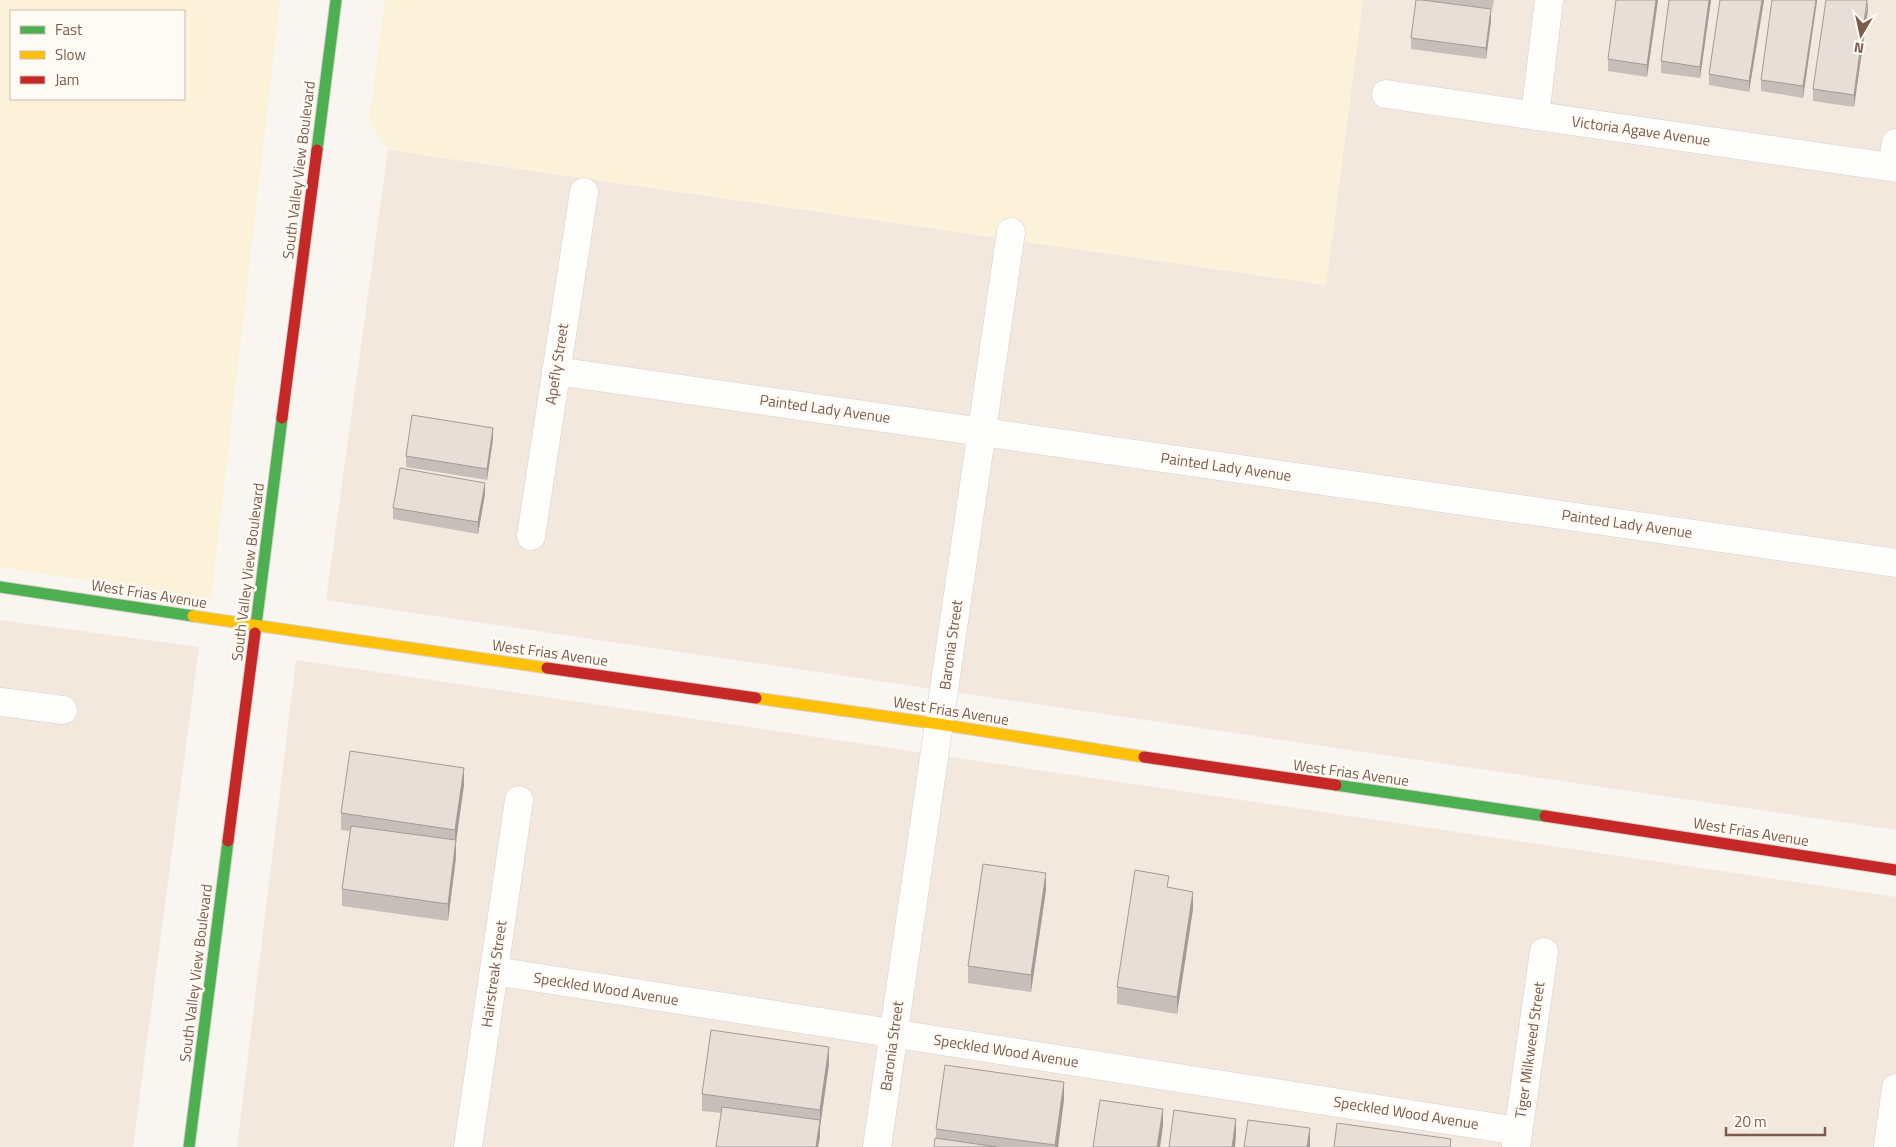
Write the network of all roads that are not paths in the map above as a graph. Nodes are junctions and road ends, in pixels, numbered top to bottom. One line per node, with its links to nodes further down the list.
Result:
1 (336, 0): 13 (street, South Valley View Boulevard)
2 (1549, 0): 4 (street)
3 (1386, 94): 4 (street, Victoria Agave Avenue)
4 (1535, 116): 5 (street, Victoria Agave Avenue)
5 (1895, 159)
6 (584, 192): 8 (street, Apefly Street)
7 (1012, 232): 9 (street, Baronia Street)
8 (556, 371): 9 (street, Painted Lady Avenue); 10 (street, Apefly Street)
9 (982, 432): 11 (street, Painted Lady Avenue); 16 (street, Baronia Street)
10 (531, 536)
11 (1896, 563)
12 (0, 587): 13 (street, West Frias Avenue)
13 (256, 626): 16 (street, West Frias Avenue); 24 (street, South Valley View Boulevard)
14 (0, 702): 15 (street)
15 (63, 710)
16 (939, 724): 18 (street, West Frias Avenue); 21 (street, Baronia Street)
17 (519, 800): 20 (street, Hairstreak Street)
18 (1896, 870)
19 (1544, 952): 23 (street, Tiger Milkweed Street)
20 (494, 971): 21 (street, Speckled Wood Avenue); 25 (street, Hairstreak Street)
21 (894, 1034): 23 (street, Speckled Wood Avenue); 26 (street, Baronia Street)
22 (1896, 1088): 27 (street)
23 (1517, 1139)
24 (189, 1147)
25 (468, 1147)
26 (877, 1147)
27 (1888, 1147)

